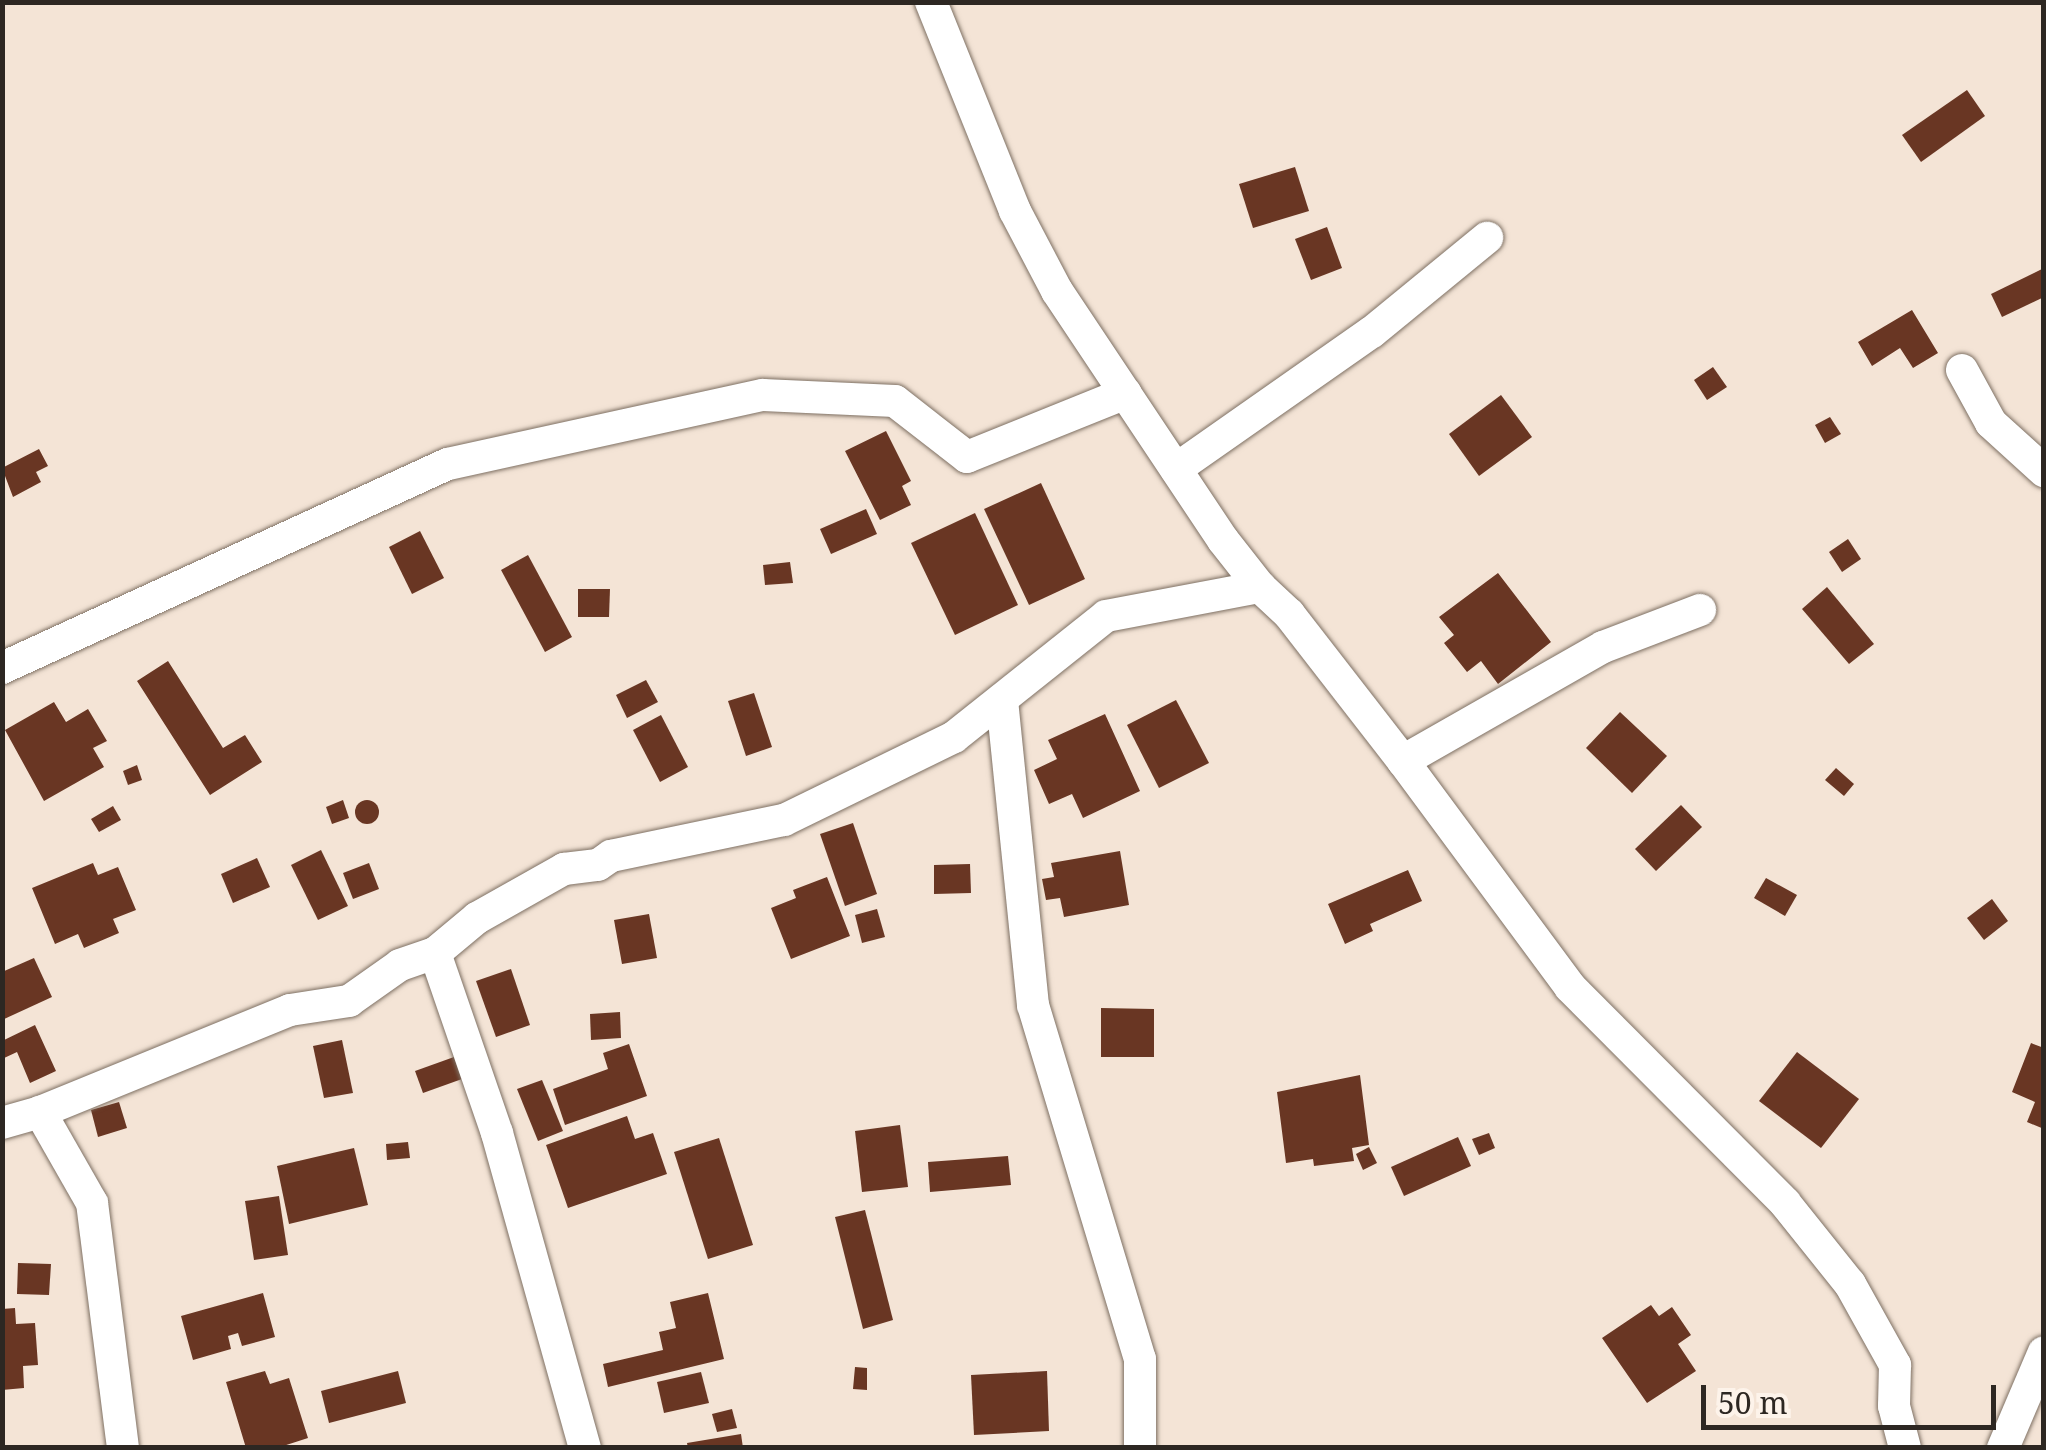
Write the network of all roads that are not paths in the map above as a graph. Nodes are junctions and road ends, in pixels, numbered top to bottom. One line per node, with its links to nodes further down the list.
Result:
1 (931, 2): 4 (street)
2 (1486, 238): 5 (street)
3 (1962, 370): 6 (street)
4 (1126, 393): 5 (street); 9 (street)
5 (1176, 469): 7 (street)
6 (2044, 471)
7 (1260, 587): 10 (street); 11 (street)
8 (1700, 610): 11 (street)
9 (2, 668)
10 (1002, 700): 12 (street); 18 (street)
11 (1403, 761): 19 (street)
12 (435, 953): 13 (street); 17 (street)
13 (40, 1112): 14 (street); 16 (street)
14 (2, 1124)
15 (2044, 1352): 20 (street)
16 (123, 1448)
17 (585, 1448)
18 (1140, 1448)
19 (1905, 1448)
20 (2003, 1448)

